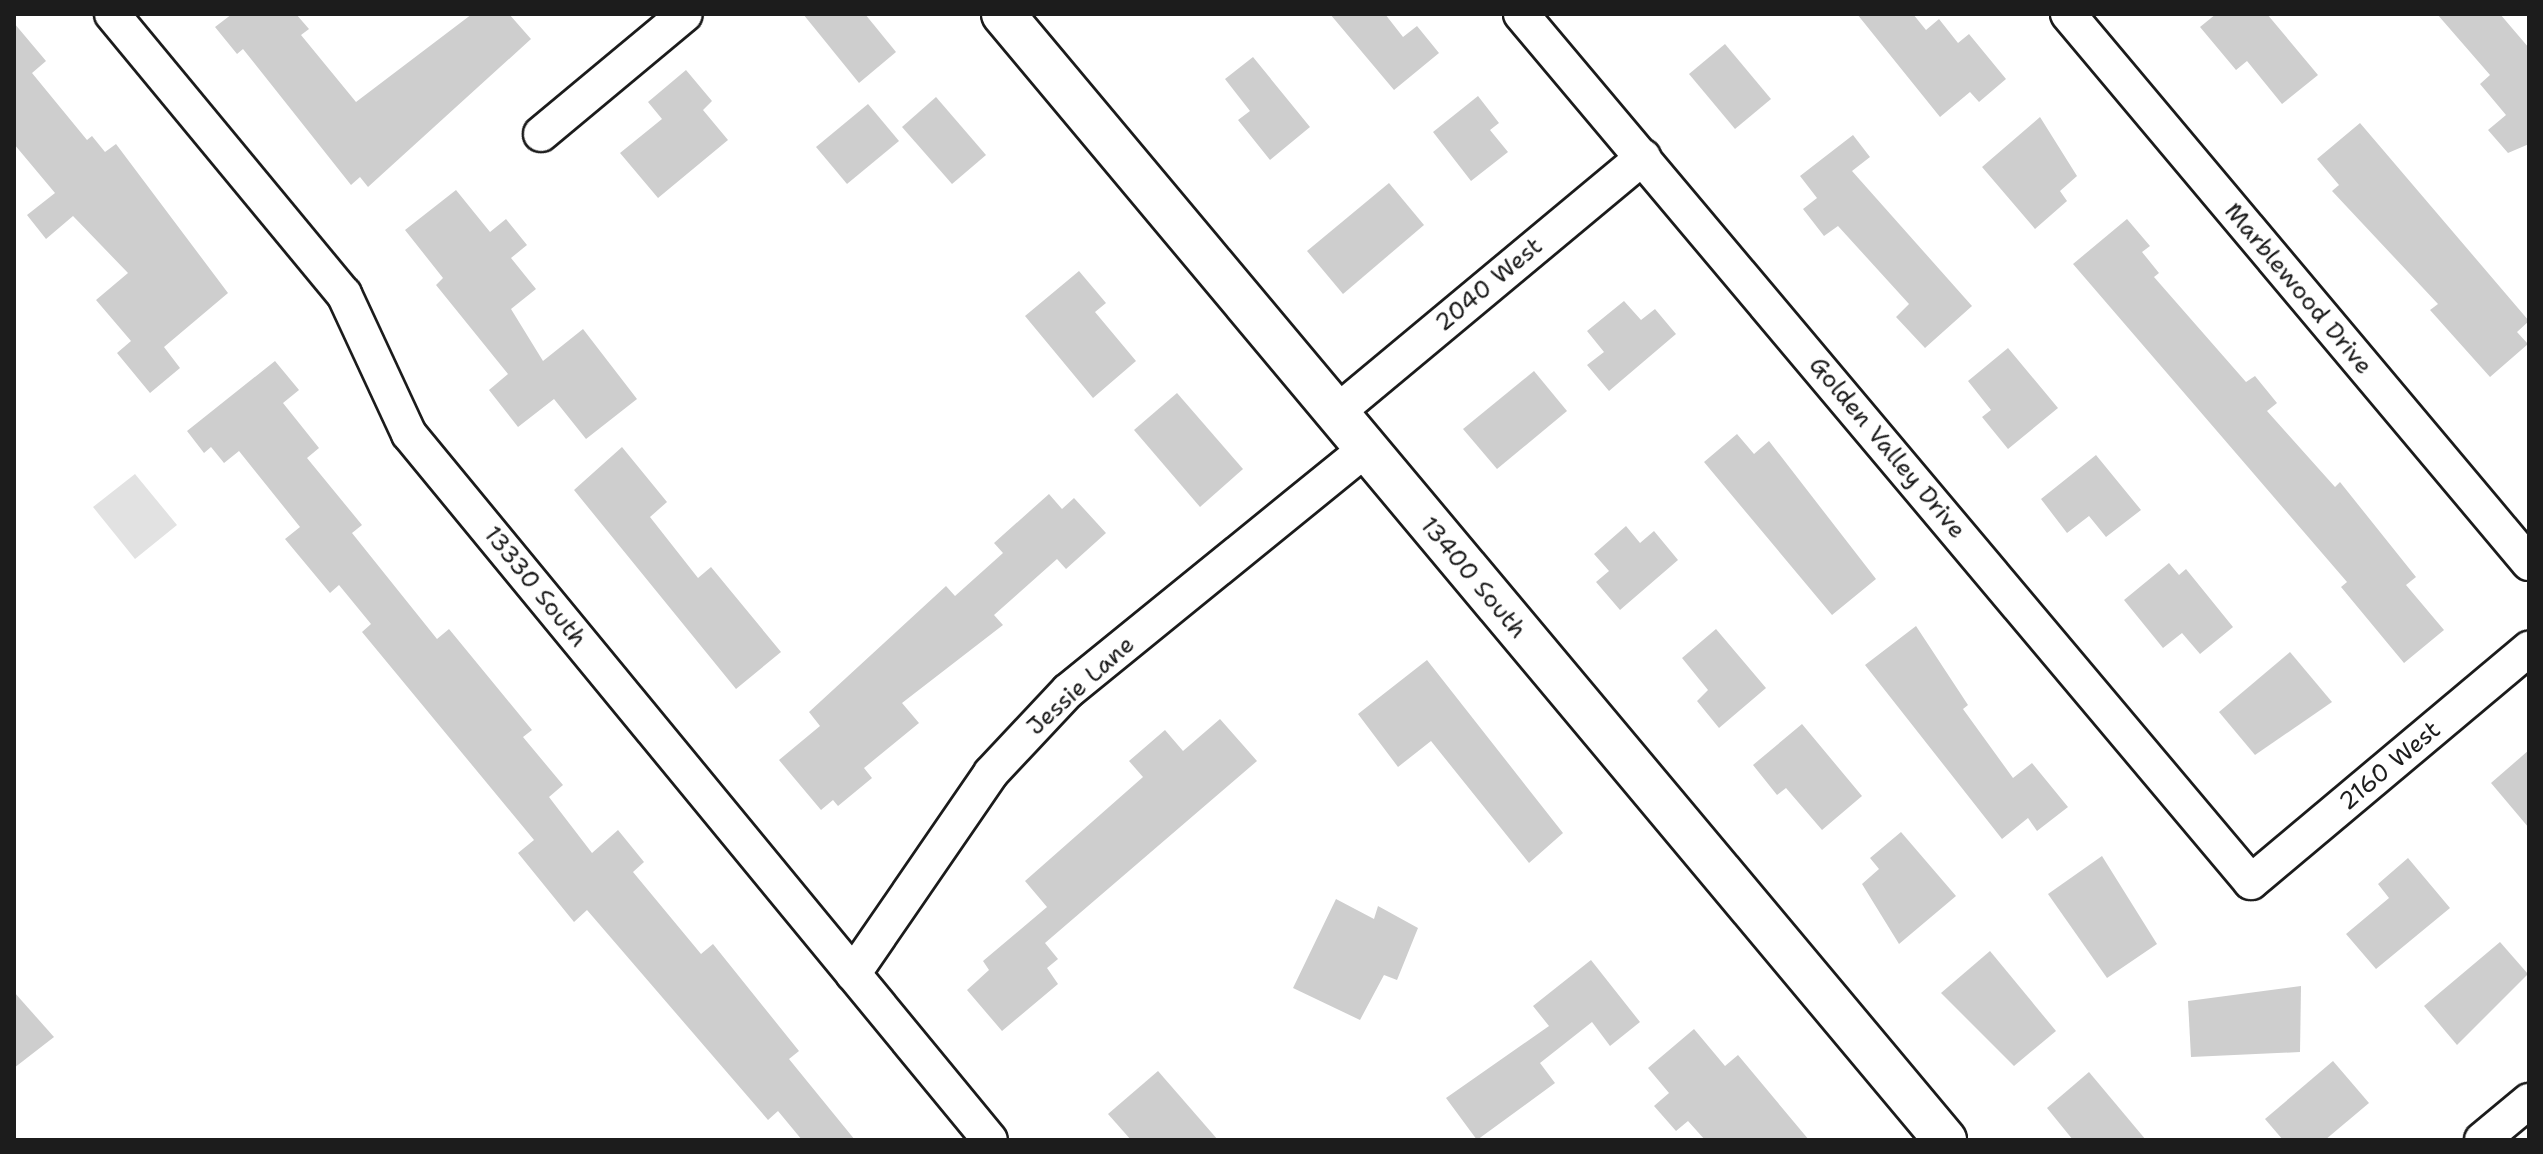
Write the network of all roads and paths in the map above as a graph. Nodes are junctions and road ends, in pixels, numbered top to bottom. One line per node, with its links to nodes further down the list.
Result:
1 (112, 14): 13 (street, 13330 South)
2 (685, 14): 6 (street)
3 (1003, 14): 8 (street, 13400 South)
4 (1521, 14): 7 (street, Golden Valley Drive)
5 (2068, 14): 10 (street, Marblewood Drive)
6 (541, 134)
7 (1643, 157): 8 (street, 2040 West); 12 (street, Golden Valley Drive)
8 (1336, 413): 9 (street, 13400 South)
9 (1365, 450): 13 (street, Jessie Lane); 16 (street, 13400 South)
10 (2529, 563)
11 (2529, 649): 12 (street, 2160 West)
12 (2251, 882)
13 (853, 974): 15 (street, 13330 South)
14 (2529, 1101): 17 (street)
15 (990, 1140)
16 (1945, 1140)
17 (2482, 1140)

